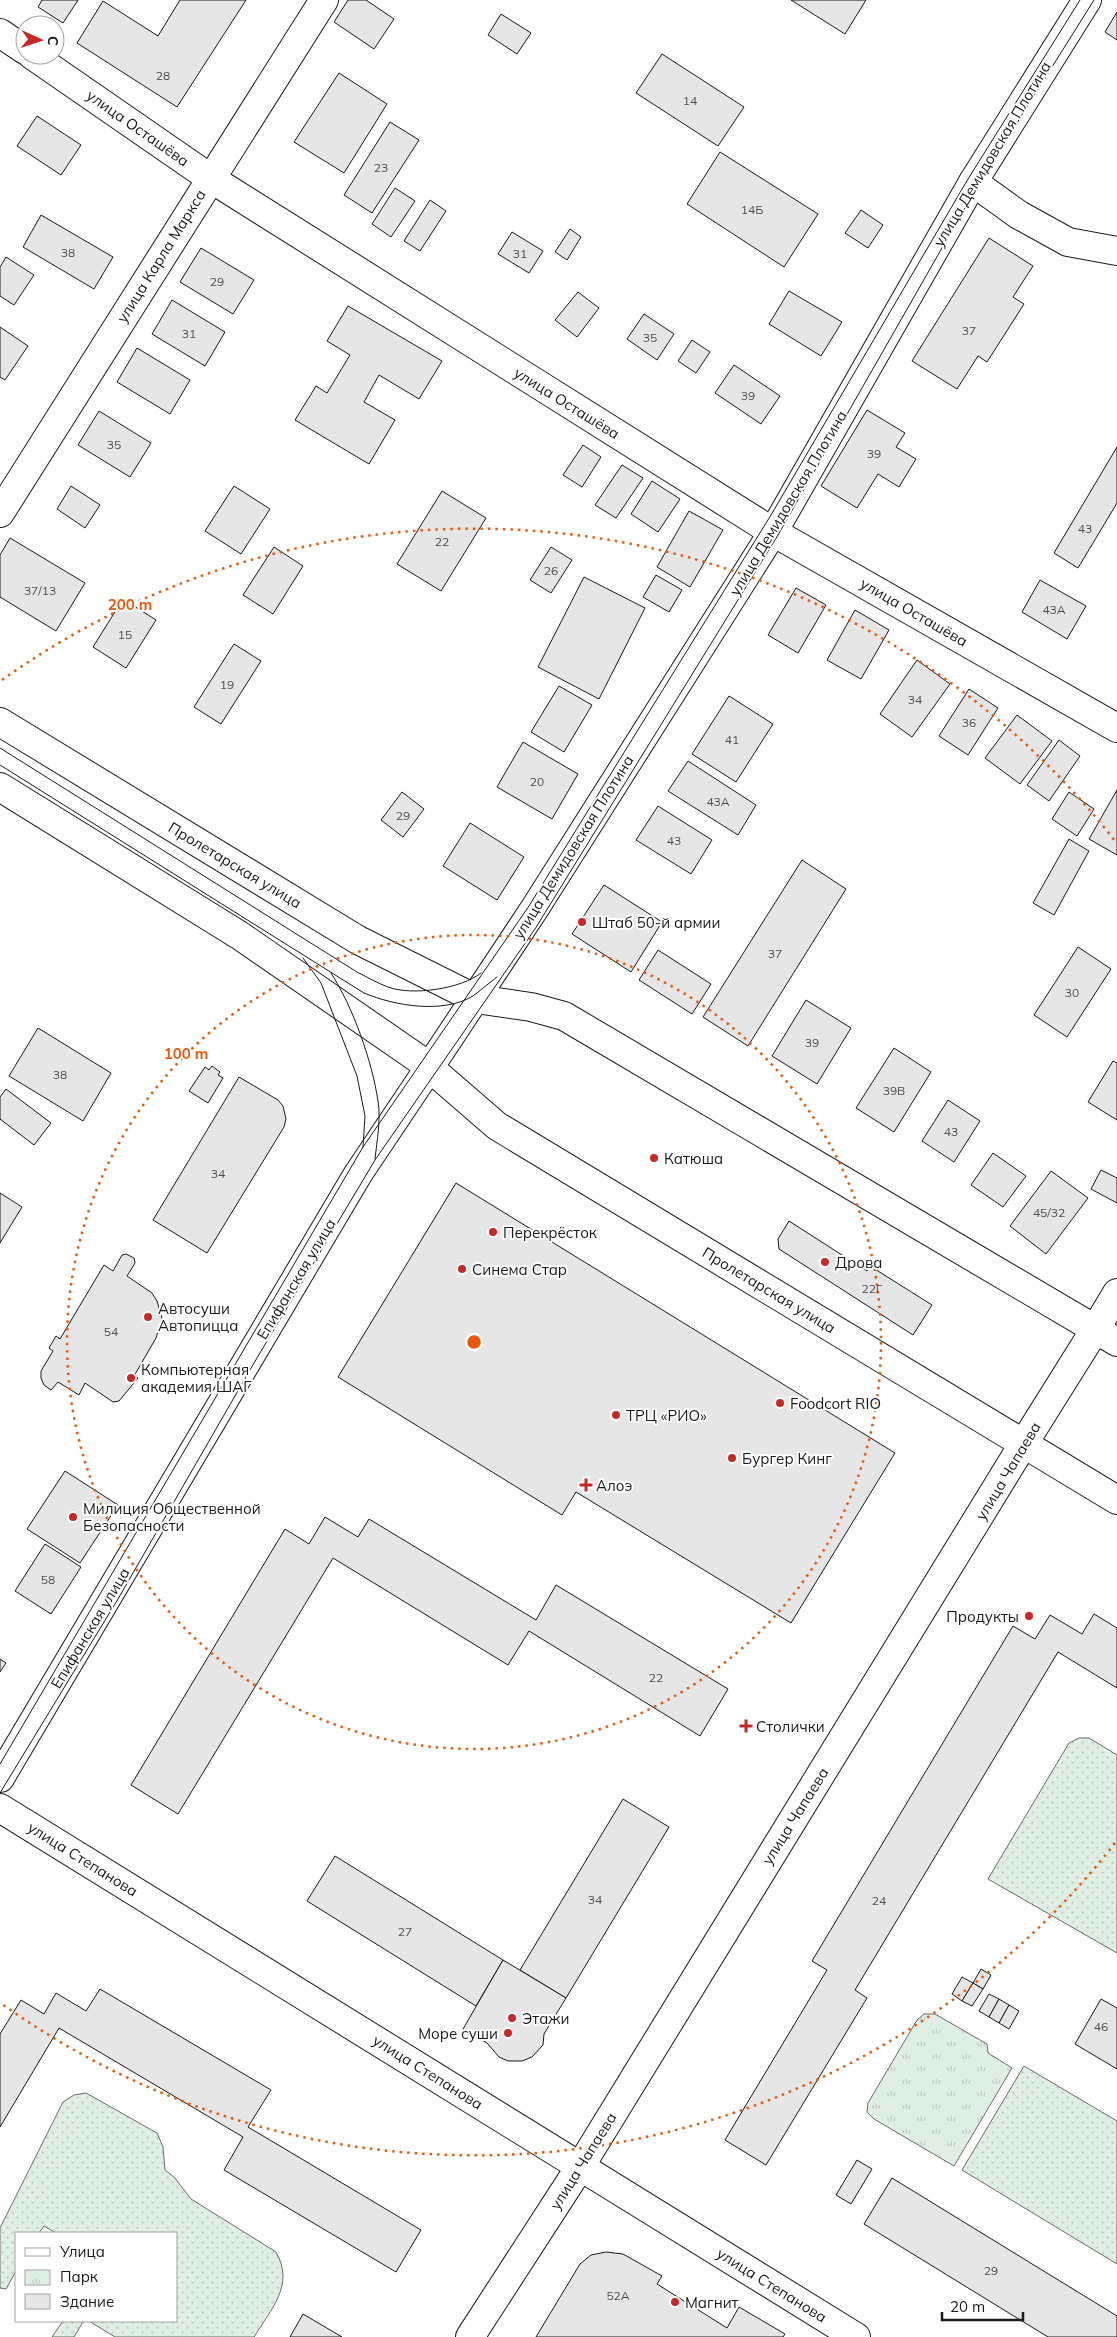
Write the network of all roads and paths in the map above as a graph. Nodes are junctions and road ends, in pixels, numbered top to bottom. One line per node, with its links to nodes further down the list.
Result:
1 (324, 0): 6 (street, улица Карла Маркса)
2 (1087, 0): 7 (street, улица Демидовская Плотина)
3 (0, 33): 4 (street)
4 (15, 43)
5 (46, 65): 6 (street, улица Осташёва)
6 (210, 178): 9 (street, улица Карла Маркса); 10 (street, улица Осташёва)
7 (973, 182): 8 (street); 10 (street, улица Демидовская Плотина)
8 (1112, 247)
9 (0, 513)
10 (773, 532): 12 (street, улица Осташёва); 14 (street, улица Демидовская Плотина)
11 (0, 722): 14 (street, Пролетарская улица)
12 (1117, 728)
13 (0, 787): 15 (street, Пролетарская улица)
14 (476, 998): 15 (street); 17 (street, Пролетарская улица)
15 (430, 1068): 18 (street, Пролетарская улица); 20 (street, Епифанская улица)
16 (1117, 1293): 17 (street, улица Чапаева)
17 (1106, 1335): 18 (street, улица Чапаева)
18 (1024, 1444): 19 (street, Пролетарская улица); 22 (street, улица Чапаева)
19 (1117, 1500)
20 (0, 1778)
21 (0, 1808): 22 (street, улица Степанова)
22 (580, 2167): 23 (street, улица Чапаева); 24 (street, улица Степанова)
23 (470, 2337)
24 (856, 2337)

